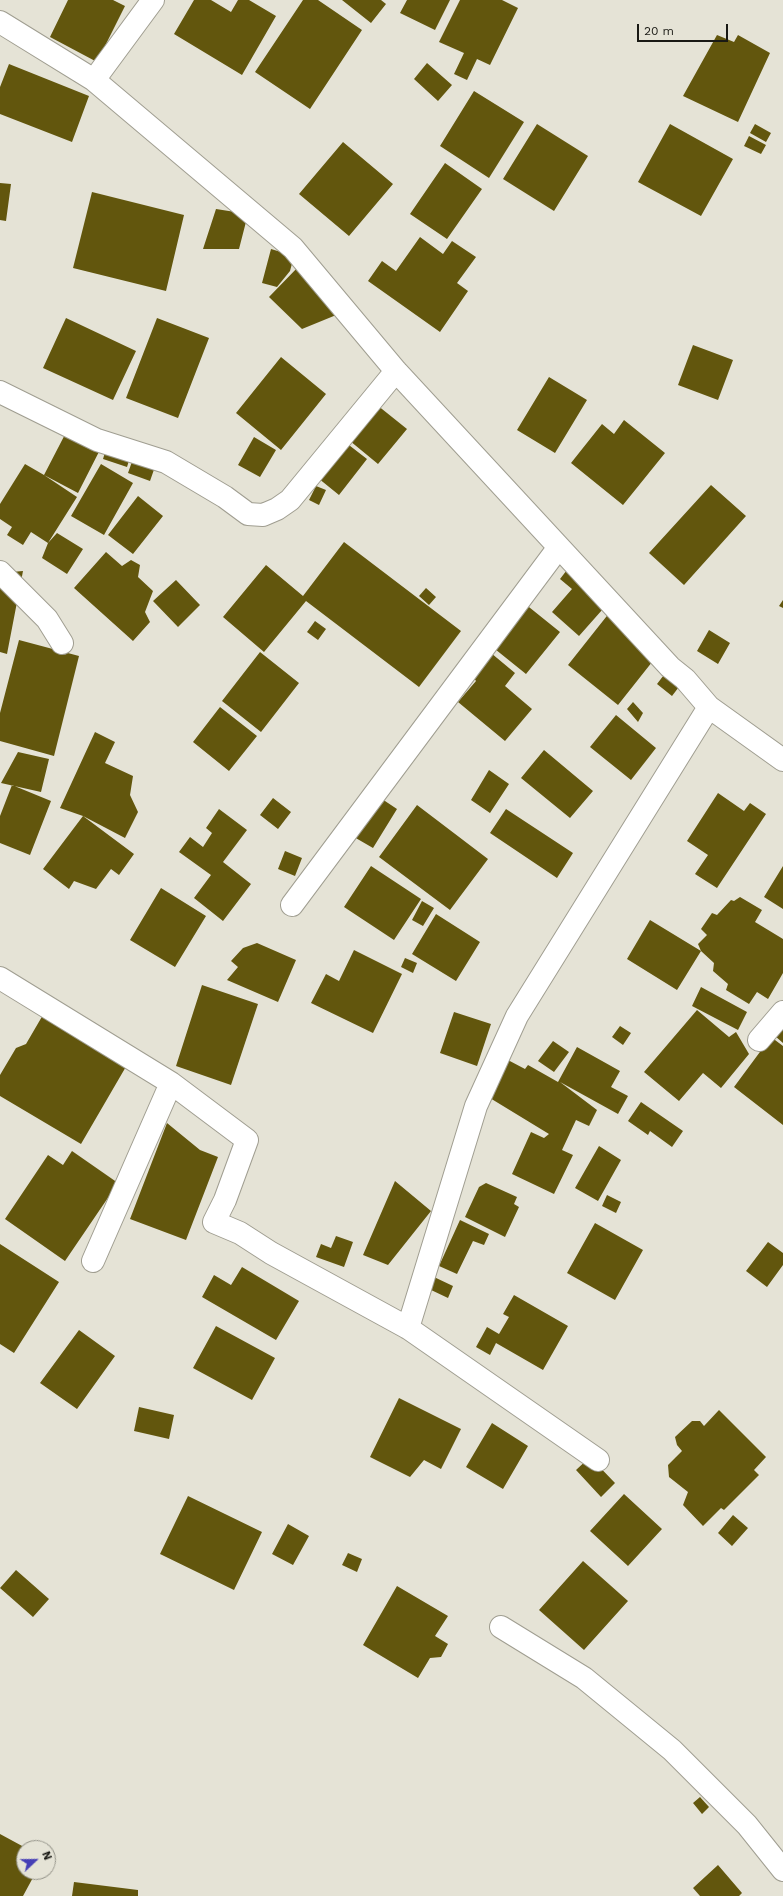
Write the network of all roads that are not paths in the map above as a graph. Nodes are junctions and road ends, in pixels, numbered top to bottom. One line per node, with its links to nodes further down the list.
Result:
1 (153, 0): 3 (street)
2 (0, 22): 3 (street)
3 (94, 80): 4 (street)
4 (396, 371): 5 (street); 6 (street)
5 (0, 392)
6 (559, 547): 9 (street); 11 (street)
7 (0, 572): 8 (street)
8 (62, 643)
9 (709, 707): 10 (street); 17 (street)
10 (783, 760)
11 (292, 905)
12 (0, 978): 15 (street)
13 (783, 1012): 14 (street)
14 (759, 1040)
15 (170, 1083): 16 (street); 17 (street)
16 (93, 1261)
17 (408, 1328): 18 (street)
18 (598, 1460)
19 (501, 1627): 20 (street)
20 (783, 1870)

